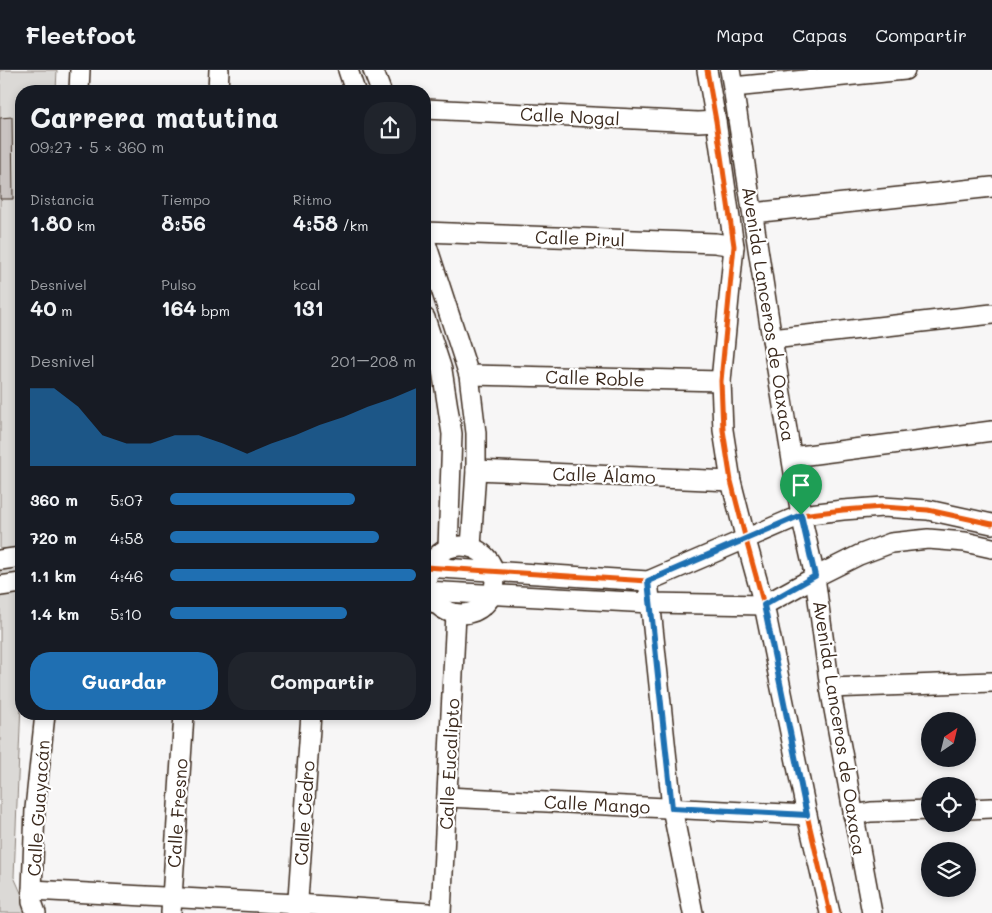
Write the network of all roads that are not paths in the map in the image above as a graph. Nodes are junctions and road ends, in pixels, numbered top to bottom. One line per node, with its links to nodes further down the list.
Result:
1 (80, 70): 8 (street)
2 (219, 70): 9 (street)
3 (348, 70): 10 (street)
4 (373, 70): 11 (street)
5 (707, 70): 13 (street, Avenida Lanceros de Oaxaca)
6 (905, 70): 7 (street)
7 (732, 78): 15 (street, Avenida Lanceros de Oaxaca)
8 (79, 85)
9 (218, 85)
10 (352, 85)
11 (379, 85)
12 (431, 109): 13 (street, Calle Nogal)
13 (716, 121): 17 (street, Avenida Lanceros de Oaxaca)
14 (992, 187): 15 (street)
15 (753, 213): 21 (street, Avenida Lanceros de Oaxaca)
16 (431, 232): 17 (street, Calle Pirul)
17 (734, 246): 23 (street, Avenida Lanceros de Oaxaca)
18 (431, 258): 22 (street)
19 (992, 314): 21 (street)
20 (431, 336): 26 (street)
21 (772, 339): 27 (street, Avenida Lanceros de Oaxaca)
22 (470, 374): 23 (street, Calle Roble); 25 (street)
23 (721, 381): 29 (street, Avenida Lanceros de Oaxaca)
24 (992, 431): 27 (street)
25 (476, 432): 26 (street); 28 (street)
26 (452, 434): 34 (street)
27 (792, 457): 30 (street, Avenida Lanceros de Oaxaca)
28 (476, 470): 29 (street, Calle Álamo); 33 (street)
29 (731, 481): 32 (street, Avenida Lanceros de Oaxaca)
30 (801, 515): 31 (street); 32 (street); 41 (street, Avenida Lanceros de Oaxaca)
31 (992, 524)
32 (746, 540): 42 (street); 49 (street, Avenida Lanceros de Oaxaca)
33 (471, 547): 34 (street); 40 (street)
34 (448, 548): 38 (street)
35 (992, 548): 41 (street)
36 (15, 558): 37 (street)
37 (0, 560)
38 (431, 563)
39 (431, 567): 40 (street)
40 (494, 571): 42 (street); 46 (street)
41 (815, 576): 49 (street); 52 (street, Avenida Lanceros de Oaxaca)
42 (648, 581): 48 (street)
43 (15, 584): 44 (street)
44 (0, 586)
45 (431, 591): 46 (street)
46 (493, 594): 48 (street); 50 (street)
47 (431, 597): 50 (street)
48 (650, 603): 49 (street); 57 (street)
49 (764, 605): 61 (street, Avenida Lanceros de Oaxaca)
50 (456, 614): 56 (street, Calle Eucalipto)
51 (992, 682): 52 (street)
52 (830, 688): 62 (street, Avenida Lanceros de Oaxaca)
53 (44, 720): 63 (street, Calle Guayacán)
54 (184, 720): 64 (street, Calle Fresno)
55 (311, 720): 65 (street, Calle Cedro)
56 (447, 796): 57 (street, Calle Mango); 67 (street, Calle Eucalipto)
57 (672, 808): 61 (street, Calle Mango); 68 (street)
58 (976, 808): 59 (street)
59 (992, 808)
60 (921, 810): 62 (street)
61 (807, 815): 69 (street, Avenida Lanceros de Oaxaca)
62 (853, 815): 70 (street, Avenida Lanceros de Oaxaca)
63 (33, 902): 64 (street)
64 (171, 905): 65 (street)
65 (297, 909): 66 (street)
66 (428, 913)
67 (441, 913)
68 (693, 913)
69 (830, 913)
70 (872, 913)

